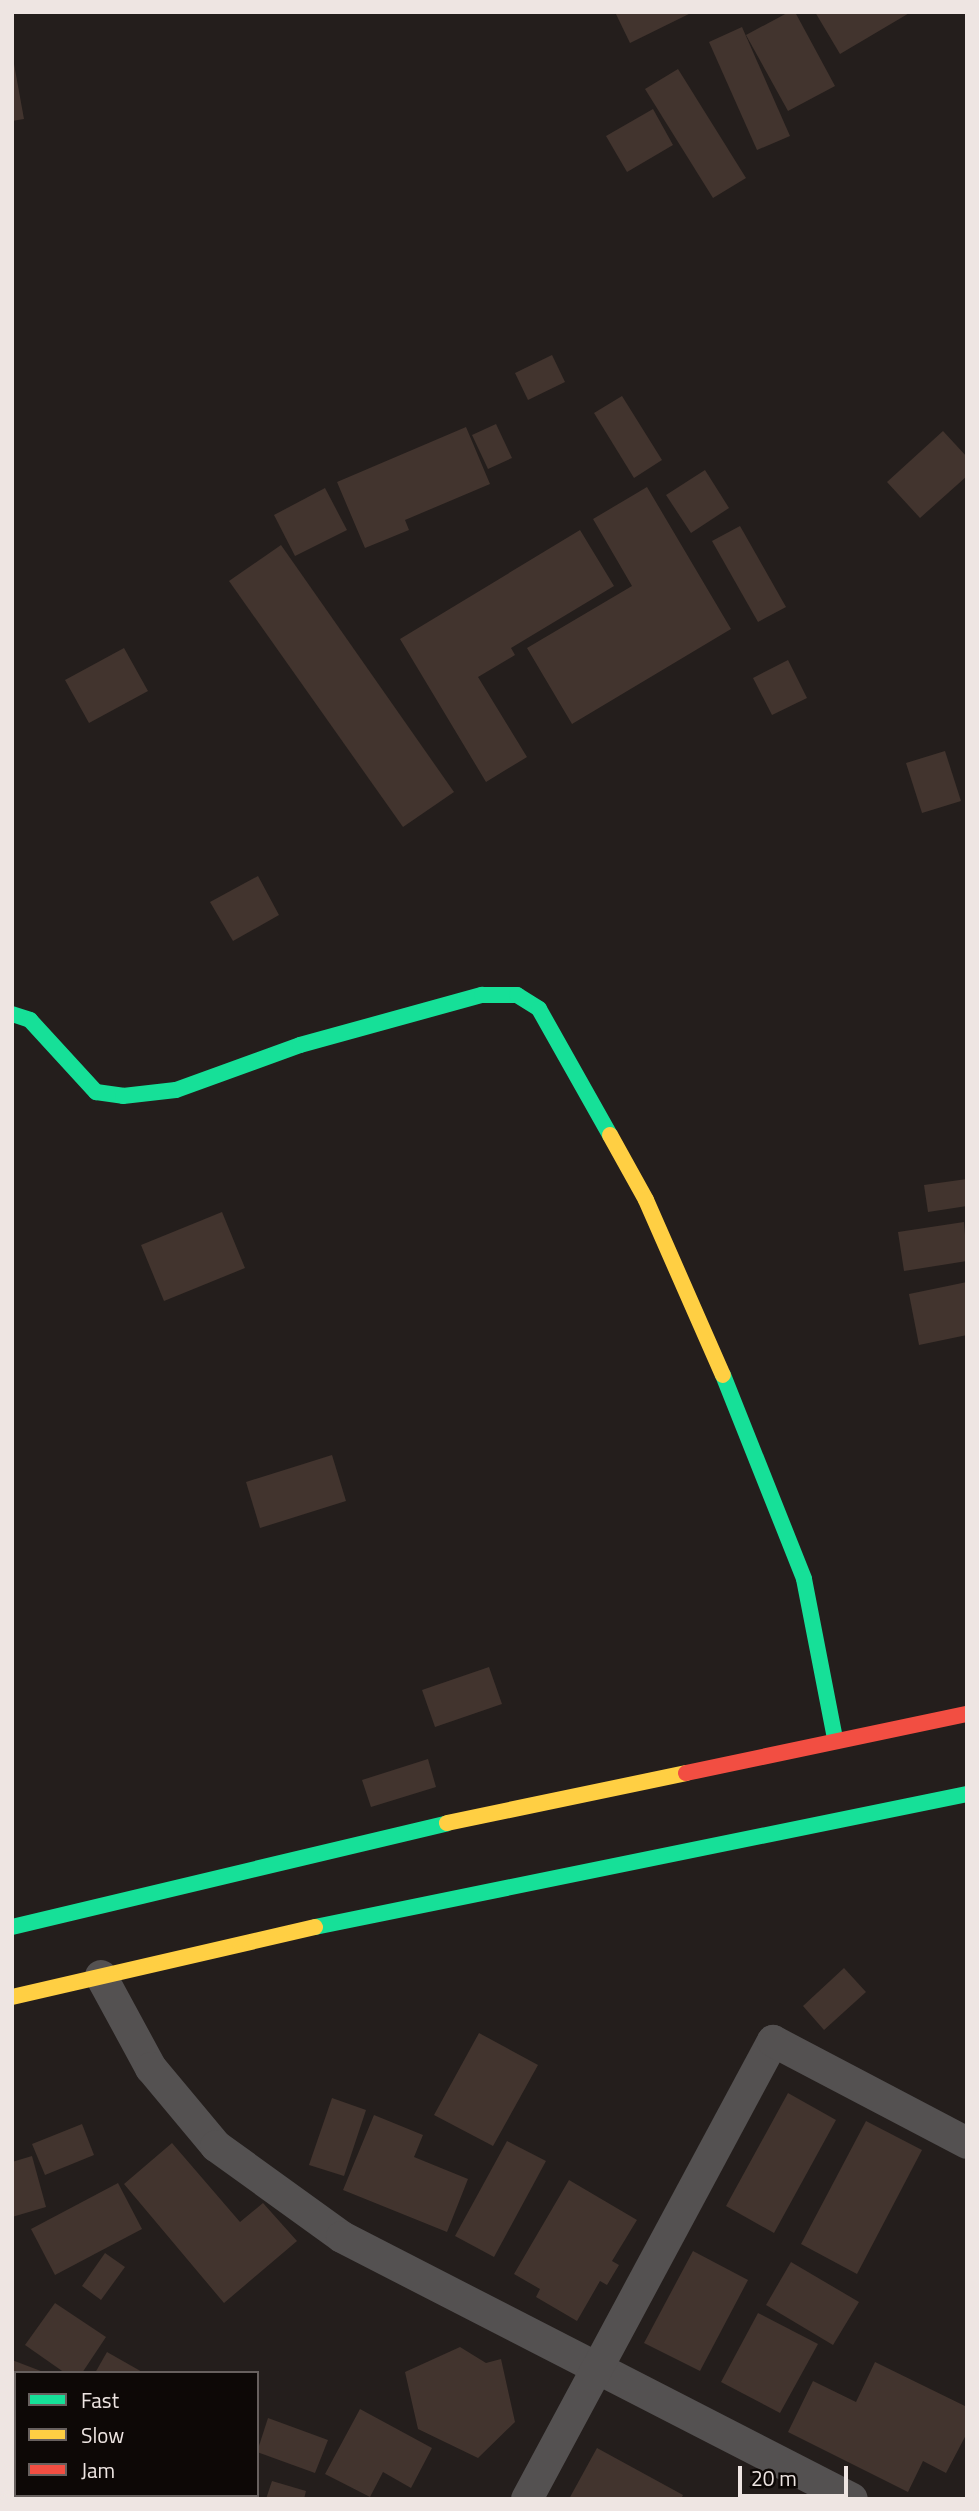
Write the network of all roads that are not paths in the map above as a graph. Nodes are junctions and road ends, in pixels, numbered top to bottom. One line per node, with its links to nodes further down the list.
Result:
1 (12, 1014): 3 (main road)
2 (967, 1714): 3 (main road)
3 (835, 1739): 5 (main road)
4 (967, 1794): 6 (main road)
5 (12, 1927)
6 (101, 1976): 7 (main road); 9 (street)
7 (12, 1997)
8 (967, 2143): 9 (street)
9 (597, 2365): 10 (street); 11 (street)
10 (527, 2499)
11 (852, 2499)

